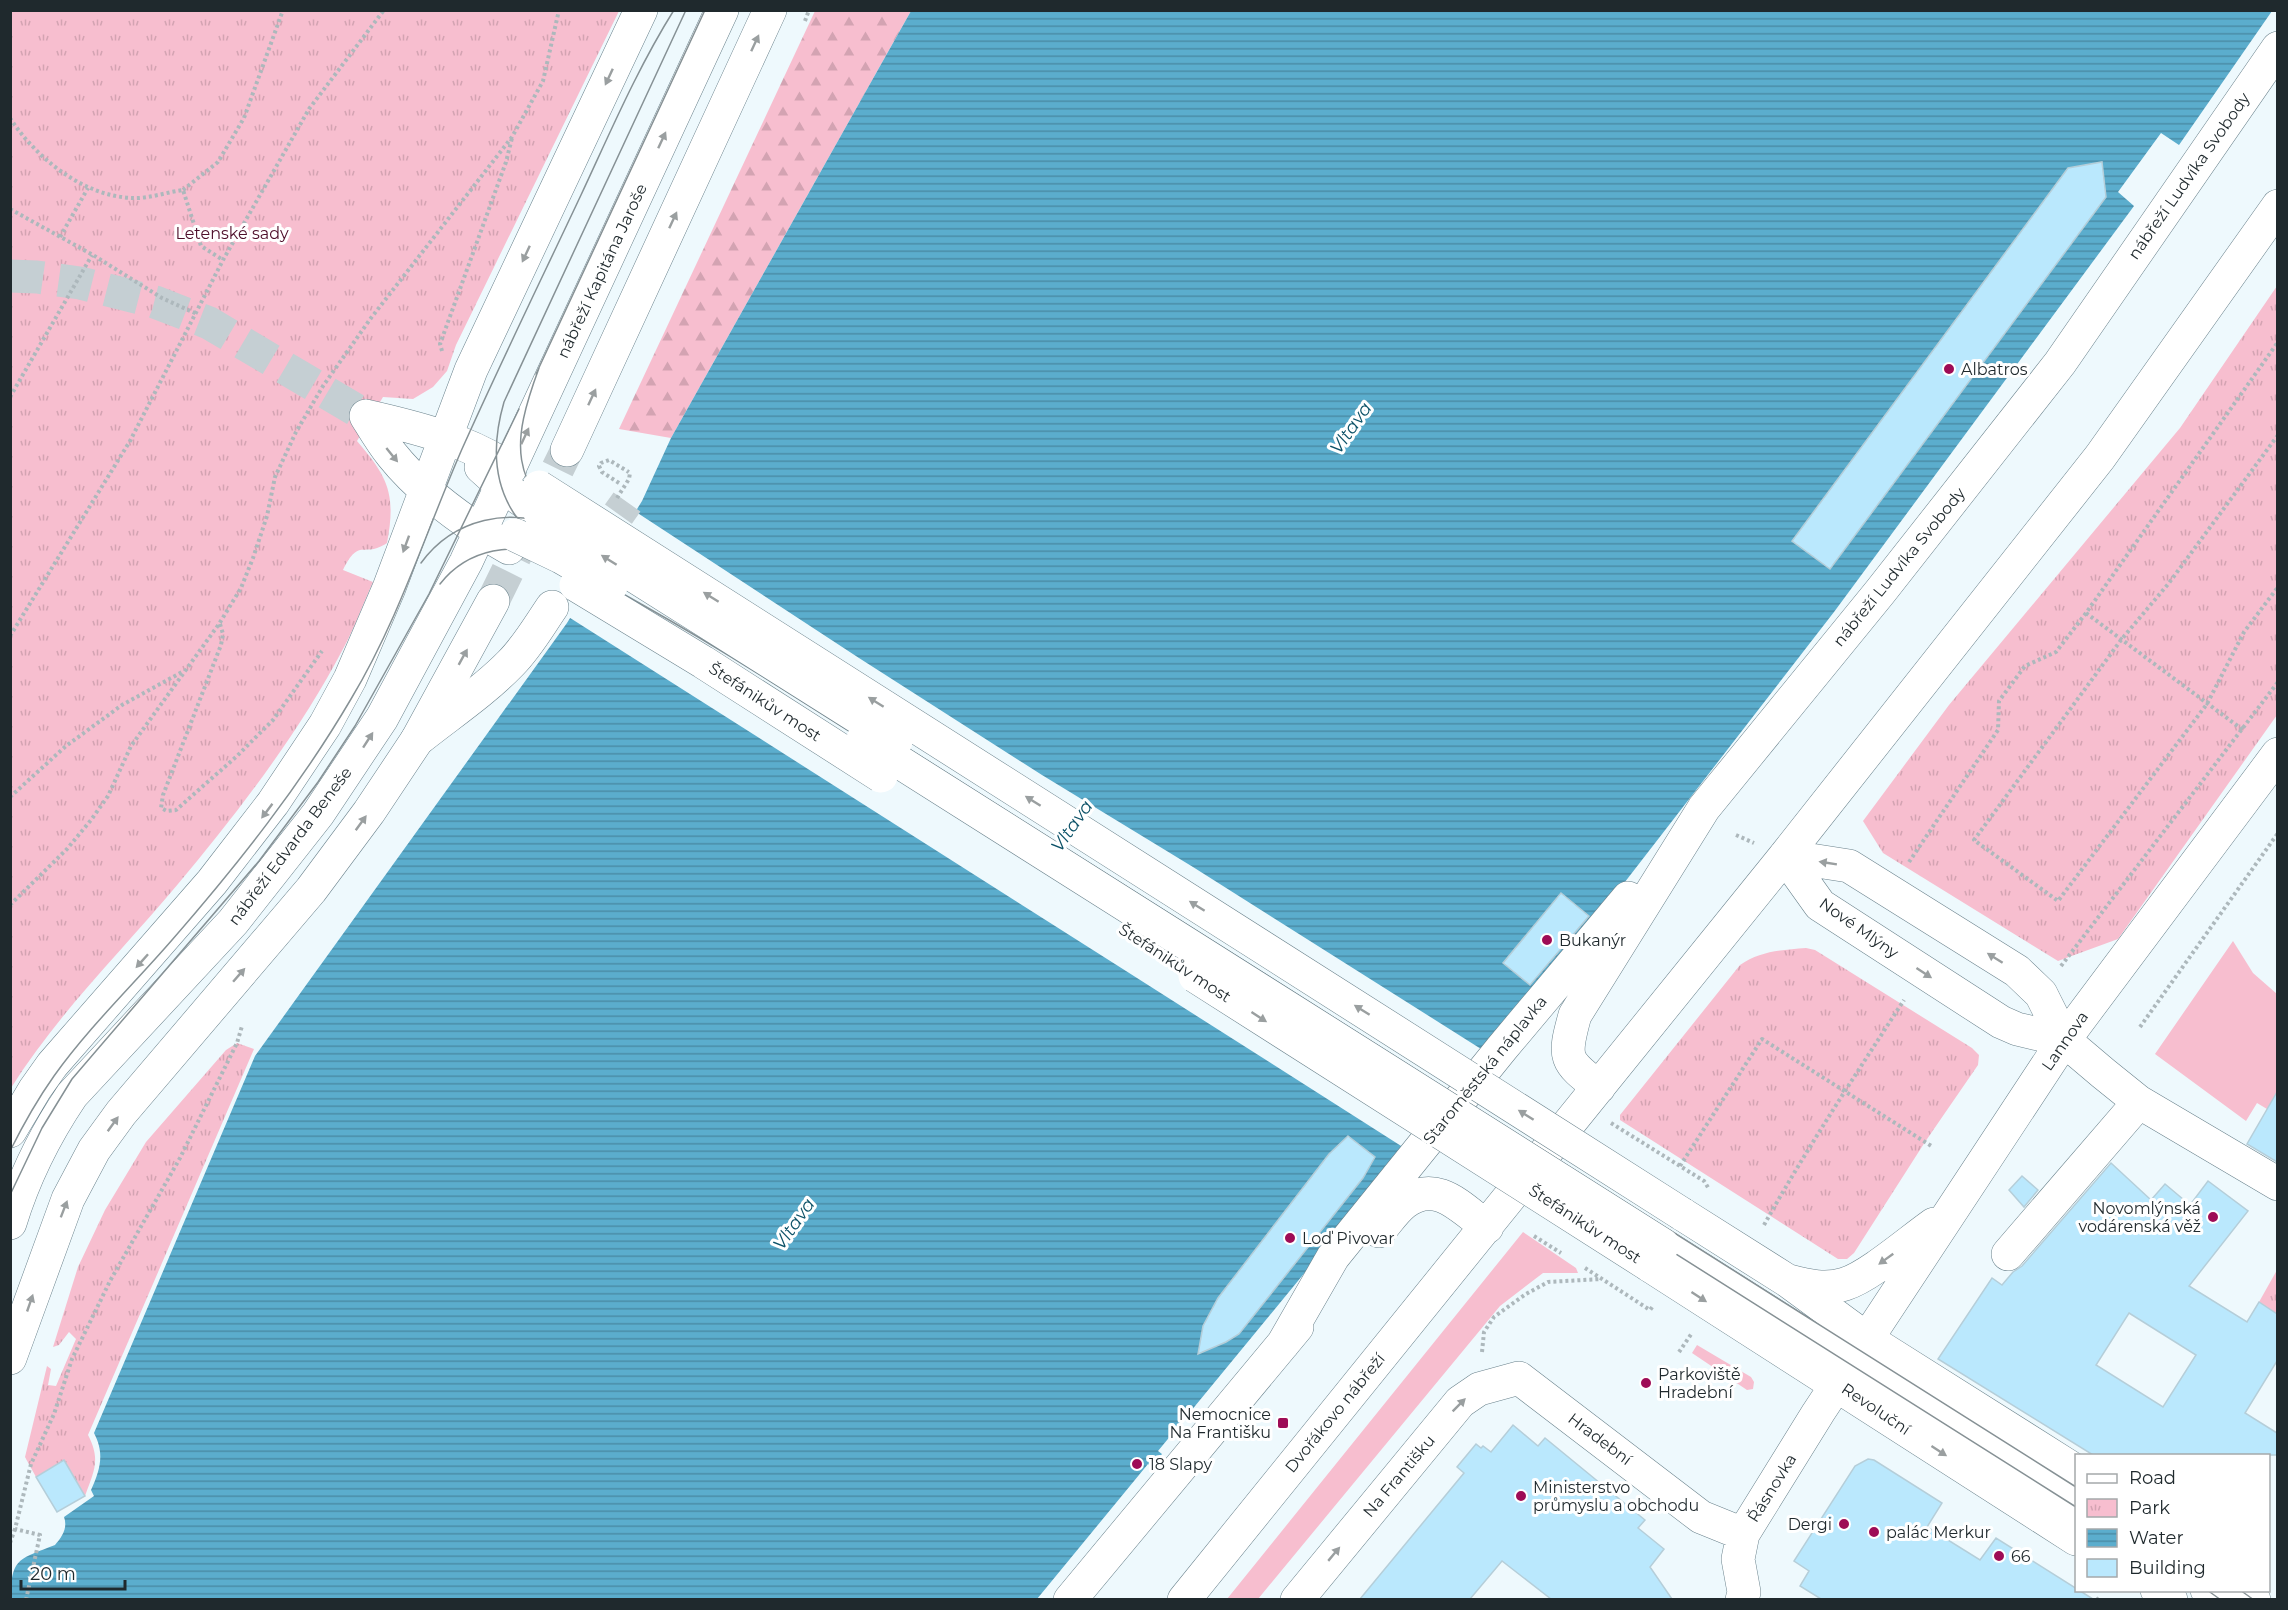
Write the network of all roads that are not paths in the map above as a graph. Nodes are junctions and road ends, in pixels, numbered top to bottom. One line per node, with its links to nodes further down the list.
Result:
1 (641, 10): 6 (street, one-way to 6)
2 (722, 10): 8 (street, nábřeží Kapitána Jaroše, one-way to 2)
3 (770, 10): 7 (street, one-way to 3)
4 (2277, 48): 15 (street, nábřeží Ludvíka Svobody)
5 (2277, 206): 16 (street)
6 (445, 438): 8 (street); 9 (street); 9 (street, one-way to 9)
7 (567, 450)
8 (506, 477): 10 (street, nábřeží Kapitána Jaroše); 25 (street, Štefánikův most, one-way to 8, bridge)
9 (426, 489): 10 (street); 20 (street, one-way to 20)
10 (483, 525): 23 (street, nábřeží Edvarda Beneše, one-way to 10); 25 (street, Štefánikův most, one-way to 25, bridge)
11 (493, 602): 13 (street, one-way to 11)
12 (552, 607): 13 (street)
13 (417, 740): 30 (street, one-way to 13)
14 (2277, 754): 17 (street, Lannova)
15 (1704, 808): 18 (street, nábřeží Ludvíka Svobody); 29 (street, Staroměstská náplavka)
16 (1785, 856): 17 (street, Nové Mlýny, one-way to 17); 17 (street, Nové Mlýny, one-way to 16); 18 (street)
17 (2064, 1040): 19 (street, Nové Mlýny); 22 (street, Lannova)
18 (1599, 1088): 24 (street)
19 (2139, 1102): 21 (street, Nové Mlýny); 26 (street)
20 (10, 1131)
21 (2274, 1182)
22 (1950, 1212): 28 (street, one-way to 28); 31 (street, Lannova)
23 (10, 1223)
24 (1486, 1227): 29 (street, Staroměstská náplavka); 40 (street, Dvořákovo nábřeží)
25 (1666, 1239): 27 (street); 28 (street, Štefánikův most); 31 (street, Štefánikův most, one-way to 31)
26 (2008, 1254)
27 (1719, 1262): 28 (street); 31 (street)
28 (1788, 1281): 31 (street, Štefánikův most)
29 (1283, 1344): 39 (street, Staroměstská náplavka)
30 (10, 1358)
31 (1854, 1360): 33 (street); 34 (street); 35 (street); 36 (street, Řásnovka); 37 (street, Revoluční, one-way to 37)
32 (1519, 1378): 36 (street, Hradební); 41 (street, Na Františku, one-way to 32)
33 (2075, 1470)
34 (2075, 1486)
35 (2075, 1506)
36 (1743, 1534): 38 (street, Řásnovka)
37 (2075, 1538)
38 (1751, 1597)
39 (1070, 1599)
40 (1184, 1599)
41 (1297, 1599)

